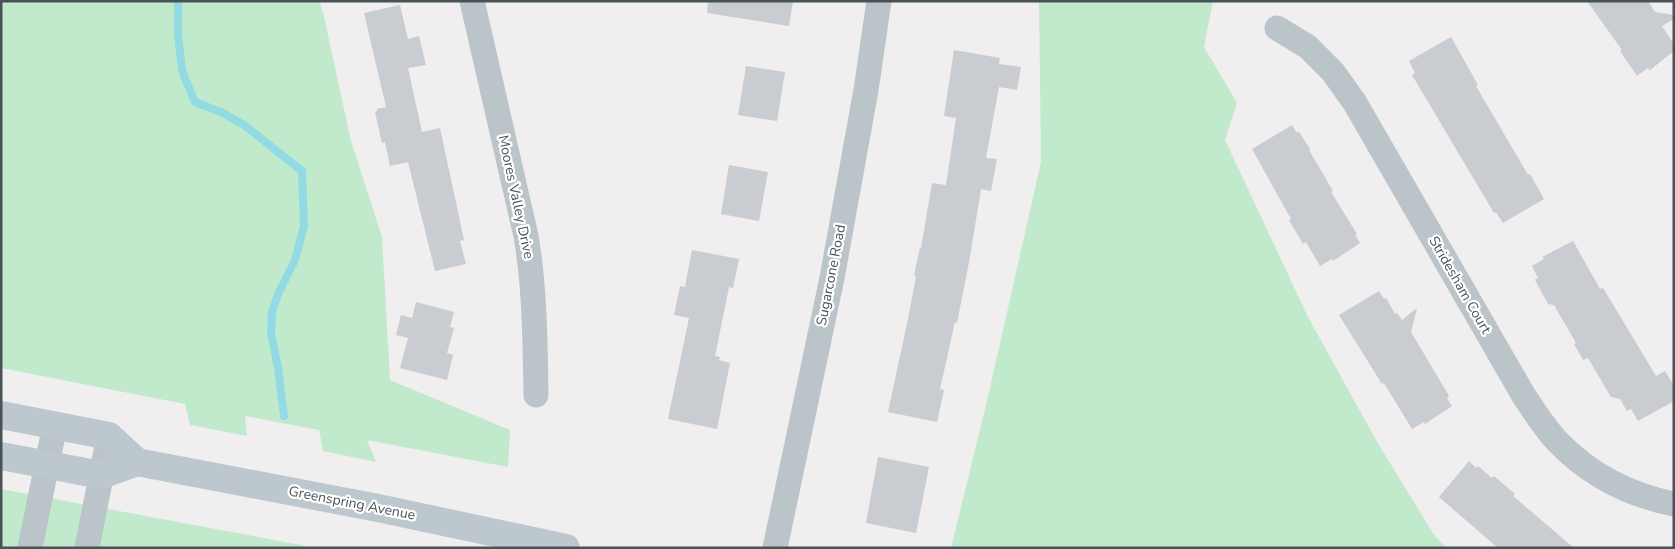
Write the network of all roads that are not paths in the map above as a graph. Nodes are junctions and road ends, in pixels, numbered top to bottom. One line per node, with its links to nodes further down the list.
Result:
1 (472, 1): 4 (street, Moores Valley Drive)
2 (879, 1): 16 (street, Sugarcone Road)
3 (1277, 28): 12 (street, Stridesham Court)
4 (536, 395)
5 (1, 415): 6 (main road)
6 (55, 425): 7 (main road); 10 (street)
7 (109, 436): 9 (main road); 11 (street)
8 (1, 456): 10 (main road)
9 (137, 462): 11 (main road); 15 (main road, Greenspring Avenue)
10 (47, 465): 11 (main road); 13 (street)
11 (101, 475): 14 (street)
12 (1674, 504)
13 (30, 548)
14 (87, 548)
15 (566, 548)
16 (775, 548)

